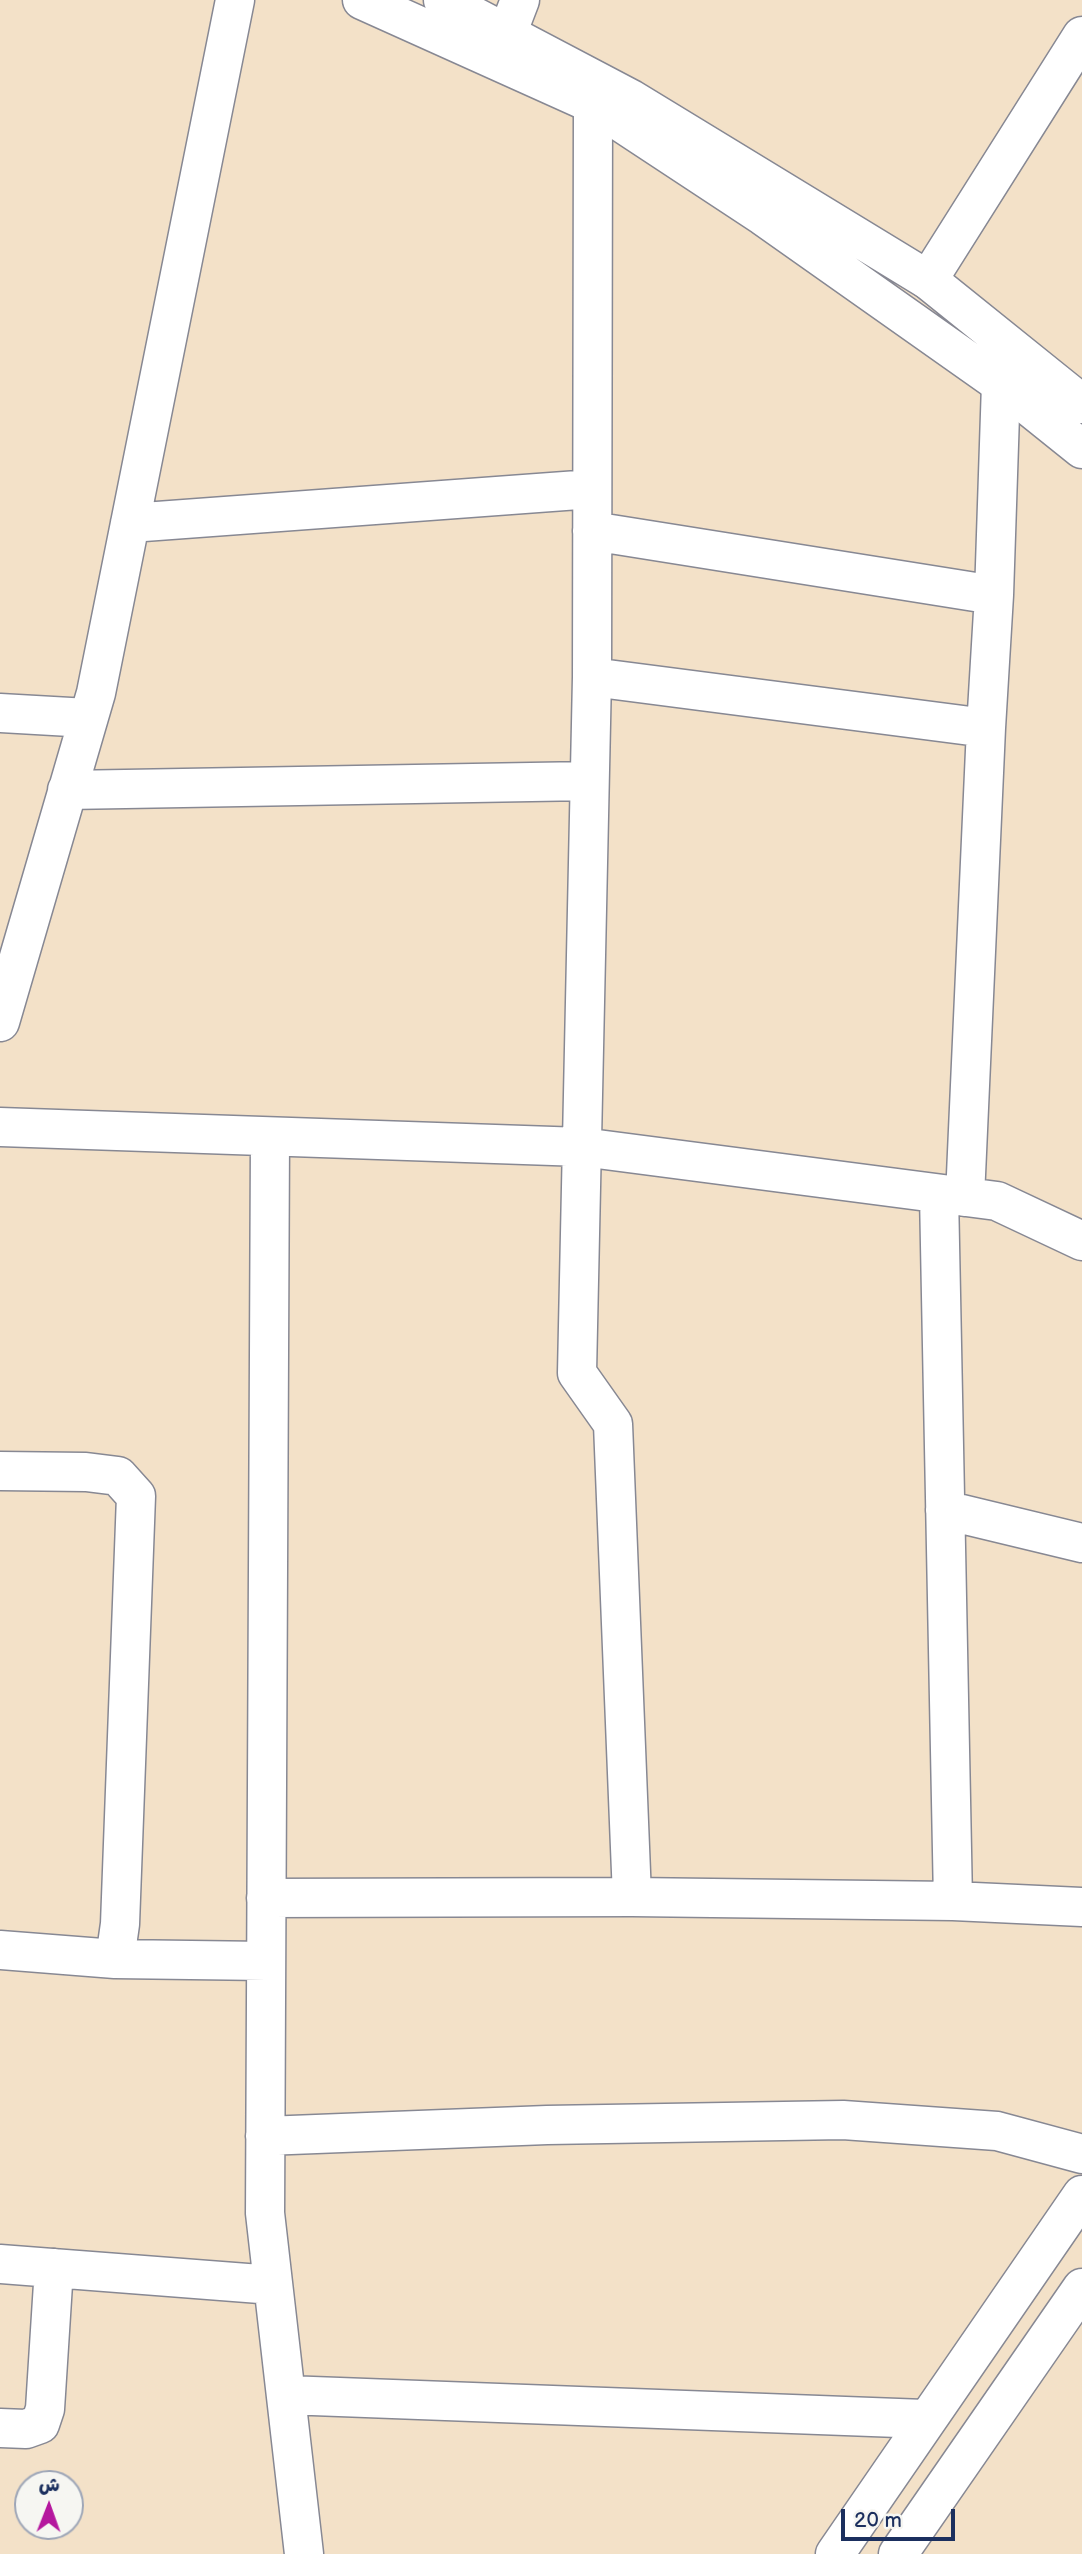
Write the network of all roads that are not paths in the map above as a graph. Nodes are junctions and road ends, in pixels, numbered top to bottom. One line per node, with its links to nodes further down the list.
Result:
1 (235, 0): 12 (street)
2 (362, 0): 6 (street)
3 (443, 0): 4 (street)
4 (513, 17): 7 (street)
5 (1082, 36): 7 (street)
6 (593, 104): 8 (street); 11 (street)
7 (928, 280): 9 (street)
8 (1001, 384): 10 (street); 14 (street)
9 (1082, 404)
10 (1082, 449)
11 (592, 489): 12 (street); 13 (street)
12 (130, 523): 17 (street)
13 (592, 531): 14 (street); 15 (street)
14 (994, 595): 18 (street)
15 (592, 677): 18 (street); 19 (street)
16 (0, 713): 17 (street)
17 (88, 718): 20 (street)
18 (986, 728): 25 (street)
19 (589, 780): 20 (street); 24 (street)
20 (67, 790): 21 (street)
21 (0, 1022)
22 (0, 1127): 23 (street)
23 (270, 1138): 24 (street); 31 (street)
24 (582, 1147): 25 (street); 30 (street)
25 (952, 1196): 26 (street); 28 (street)
26 (1082, 1241)
27 (0, 1471): 35 (street)
28 (945, 1510): 29 (street); 32 (street)
29 (1082, 1543)
30 (632, 1897): 31 (street); 32 (street)
31 (266, 1898): 36 (street)
32 (953, 1901): 33 (street)
33 (1082, 1907)
34 (0, 1950): 35 (street)
35 (115, 1959): 36 (street)
36 (266, 1961): 37 (street)
37 (265, 2136): 38 (street); 42 (street)
38 (1082, 2154)
39 (1082, 2194): 45 (street)
40 (0, 2264): 41 (street)
41 (54, 2268): 42 (street); 46 (street)
42 (273, 2285): 44 (street)
43 (1082, 2288): 49 (street)
44 (286, 2395): 45 (street); 47 (street)
45 (925, 2419): 48 (street)
46 (0, 2428)
47 (304, 2554)
48 (835, 2554)
49 (898, 2554)

